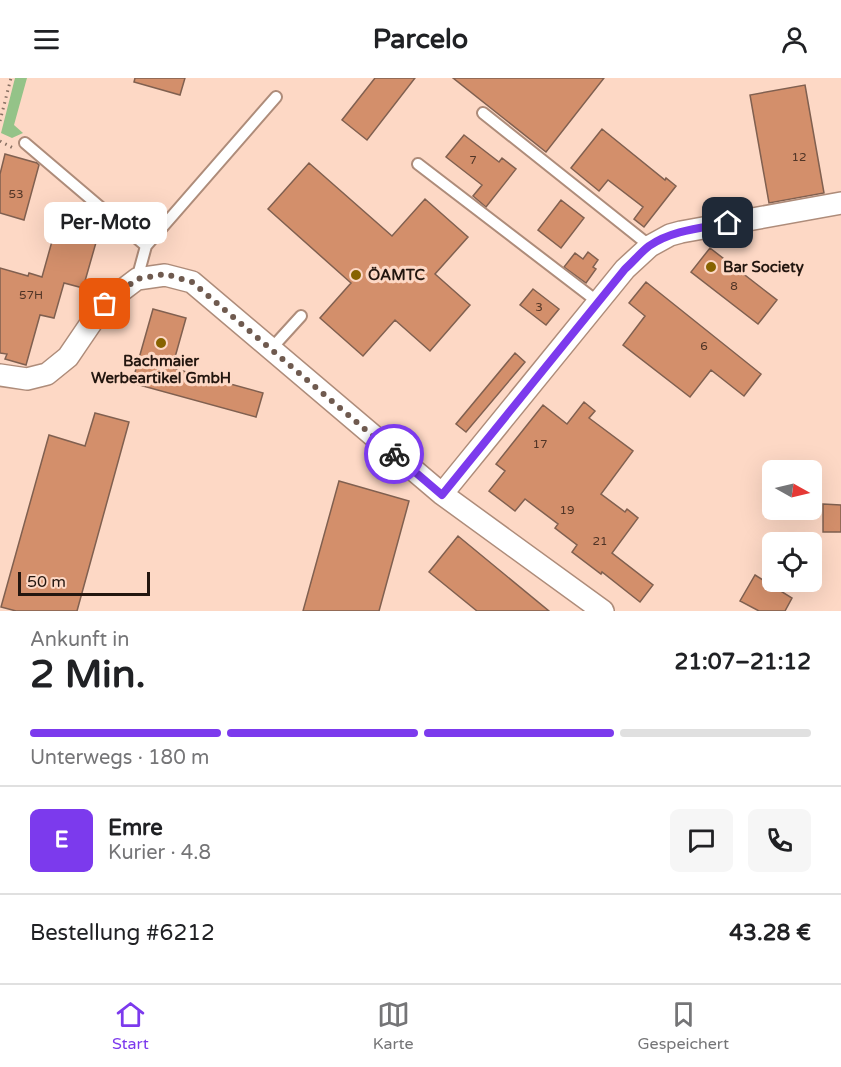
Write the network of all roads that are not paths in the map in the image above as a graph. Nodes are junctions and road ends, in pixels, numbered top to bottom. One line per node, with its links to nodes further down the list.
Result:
1 (276, 98): 6 (lane)
2 (483, 113): 7 (lane)
3 (25, 144): 6 (lane)
4 (418, 164): 9 (lane)
5 (841, 203): 7 (street)
6 (146, 246): 8 (lane)
7 (650, 246): 9 (street)
8 (137, 279): 11 (street); 12 (street)
9 (598, 302): 13 (street)
10 (301, 316): 11 (lane)
11 (271, 349): 13 (street)
12 (0, 375)
13 (442, 495): 14 (street)
14 (603, 611)

